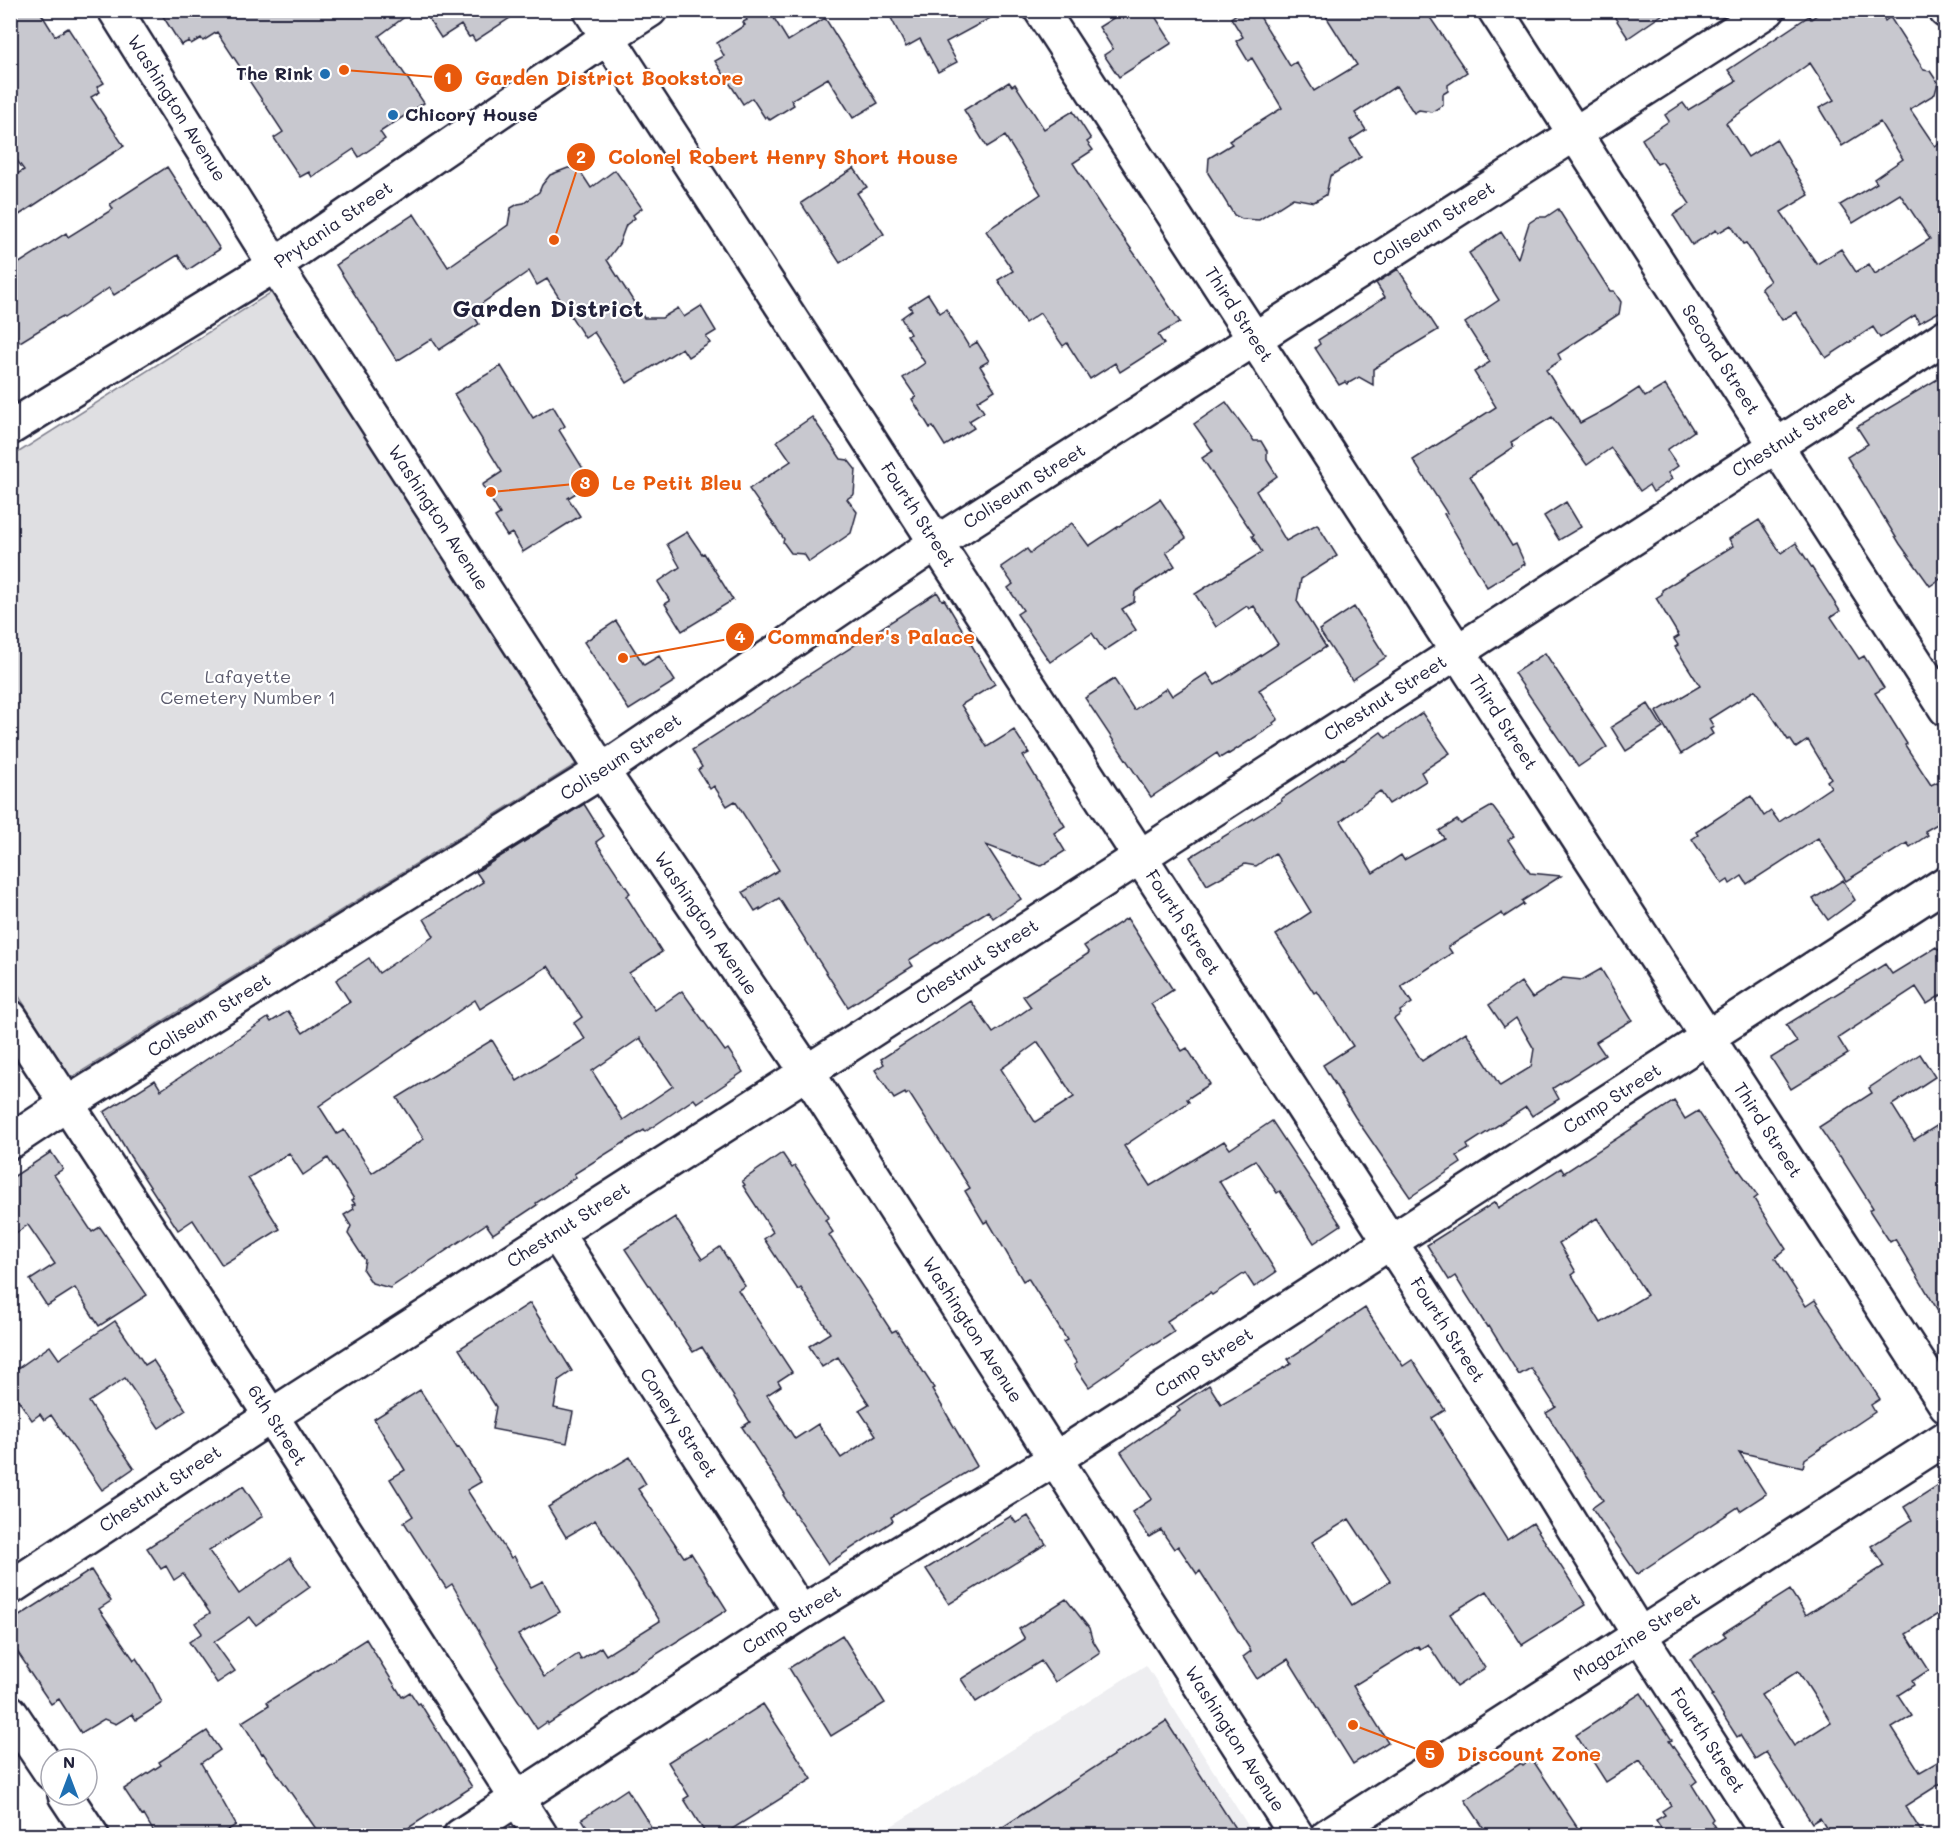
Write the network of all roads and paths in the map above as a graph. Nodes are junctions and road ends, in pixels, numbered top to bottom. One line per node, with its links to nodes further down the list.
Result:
1 (115, 10): 9 (street, Washington Avenue)
2 (590, 10): 7 (street, Fourth Street)
3 (650, 10): 7 (street, Prytania Street)
4 (1041, 10): 11 (street, Third Street)
5 (1495, 10): 8 (street, Second Street)
6 (1768, 10): 8 (street, Coliseum Street)
7 (608, 38): 9 (street, Prytania Street); 14 (street, Fourth Street)
8 (1575, 134): 11 (street, Coliseum Street); 13 (street, Second Street)
9 (275, 265): 12 (street, Prytania Street); 17 (street, Washington Avenue)
10 (1946, 336): 13 (street, Chestnut Street)
11 (1254, 339): 14 (street, Coliseum Street); 15 (street, Third Street)
12 (10, 428)
13 (1776, 446): 15 (street, Chestnut Street); 16 (street, Second Street)
14 (936, 543): 17 (street, Coliseum Street); 18 (street, Fourth Street)
15 (1457, 652): 18 (street, Chestnut Street); 21 (street, Third Street)
16 (1946, 709)
17 (602, 771): 22 (street, Washington Avenue); 23 (street, Coliseum Street)
18 (1140, 857): 22 (street, Chestnut Street); 26 (street, Fourth Street)
19 (1946, 883): 21 (street, Camp Street)
20 (10, 1017): 23 (street, 6th Street)
21 (1707, 1037): 26 (street, Camp Street); 27 (street, Third Street)
22 (807, 1072): 25 (street, Chestnut Street); 30 (street, Washington Avenue)
23 (67, 1104): 24 (street, Coliseum Street); 28 (street, 6th Street)
24 (10, 1142)
25 (556, 1233): 28 (street, Chestnut Street); 32 (street, Conery Street)
26 (1390, 1242): 30 (street, Camp Street); 33 (street, Fourth Street)
27 (1946, 1405)
28 (271, 1416): 31 (street, Chestnut Street); 36 (street, 6th Street)
29 (1946, 1438): 33 (street, Magazine Street)
30 (1055, 1459): 32 (street, Camp Street); 41 (street, Washington Avenue)
31 (10, 1588)
32 (801, 1613): 36 (street, Camp Street)
33 (1639, 1634): 42 (street, Magazine Street); 43 (street, Fourth Street)
34 (10, 1712): 35 (street)
35 (39, 1755)
36 (517, 1798): 39 (street, Camp Street); 40 (street, 6th Street)
37 (73, 1807): 38 (street)
38 (92, 1836)
39 (460, 1836)
40 (541, 1836)
41 (1297, 1836)
42 (1327, 1836)
43 (1769, 1836)

